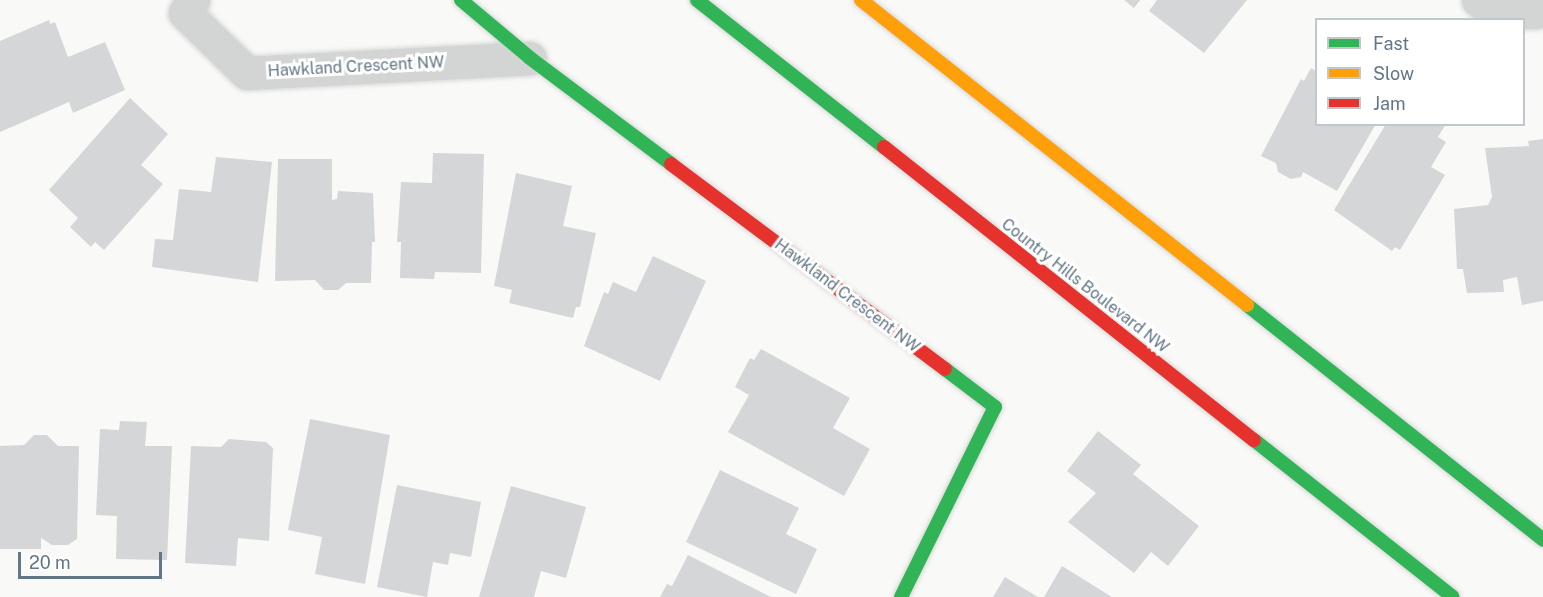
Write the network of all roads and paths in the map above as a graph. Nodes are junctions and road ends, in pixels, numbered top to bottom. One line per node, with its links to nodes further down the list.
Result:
1 (193, 0): 7 (street, Hawkland Crescent NW)
2 (461, 0): 7 (main road, Hawkland Crescent NW)
3 (697, 0): 10 (main road, Country Hills Boulevard NW)
4 (861, 0): 8 (main road)
5 (1478, 0): 6 (street)
6 (1543, 8)
7 (530, 57): 9 (main road, Hawkland Crescent NW)
8 (1543, 540)
9 (901, 597)
10 (1453, 597)

